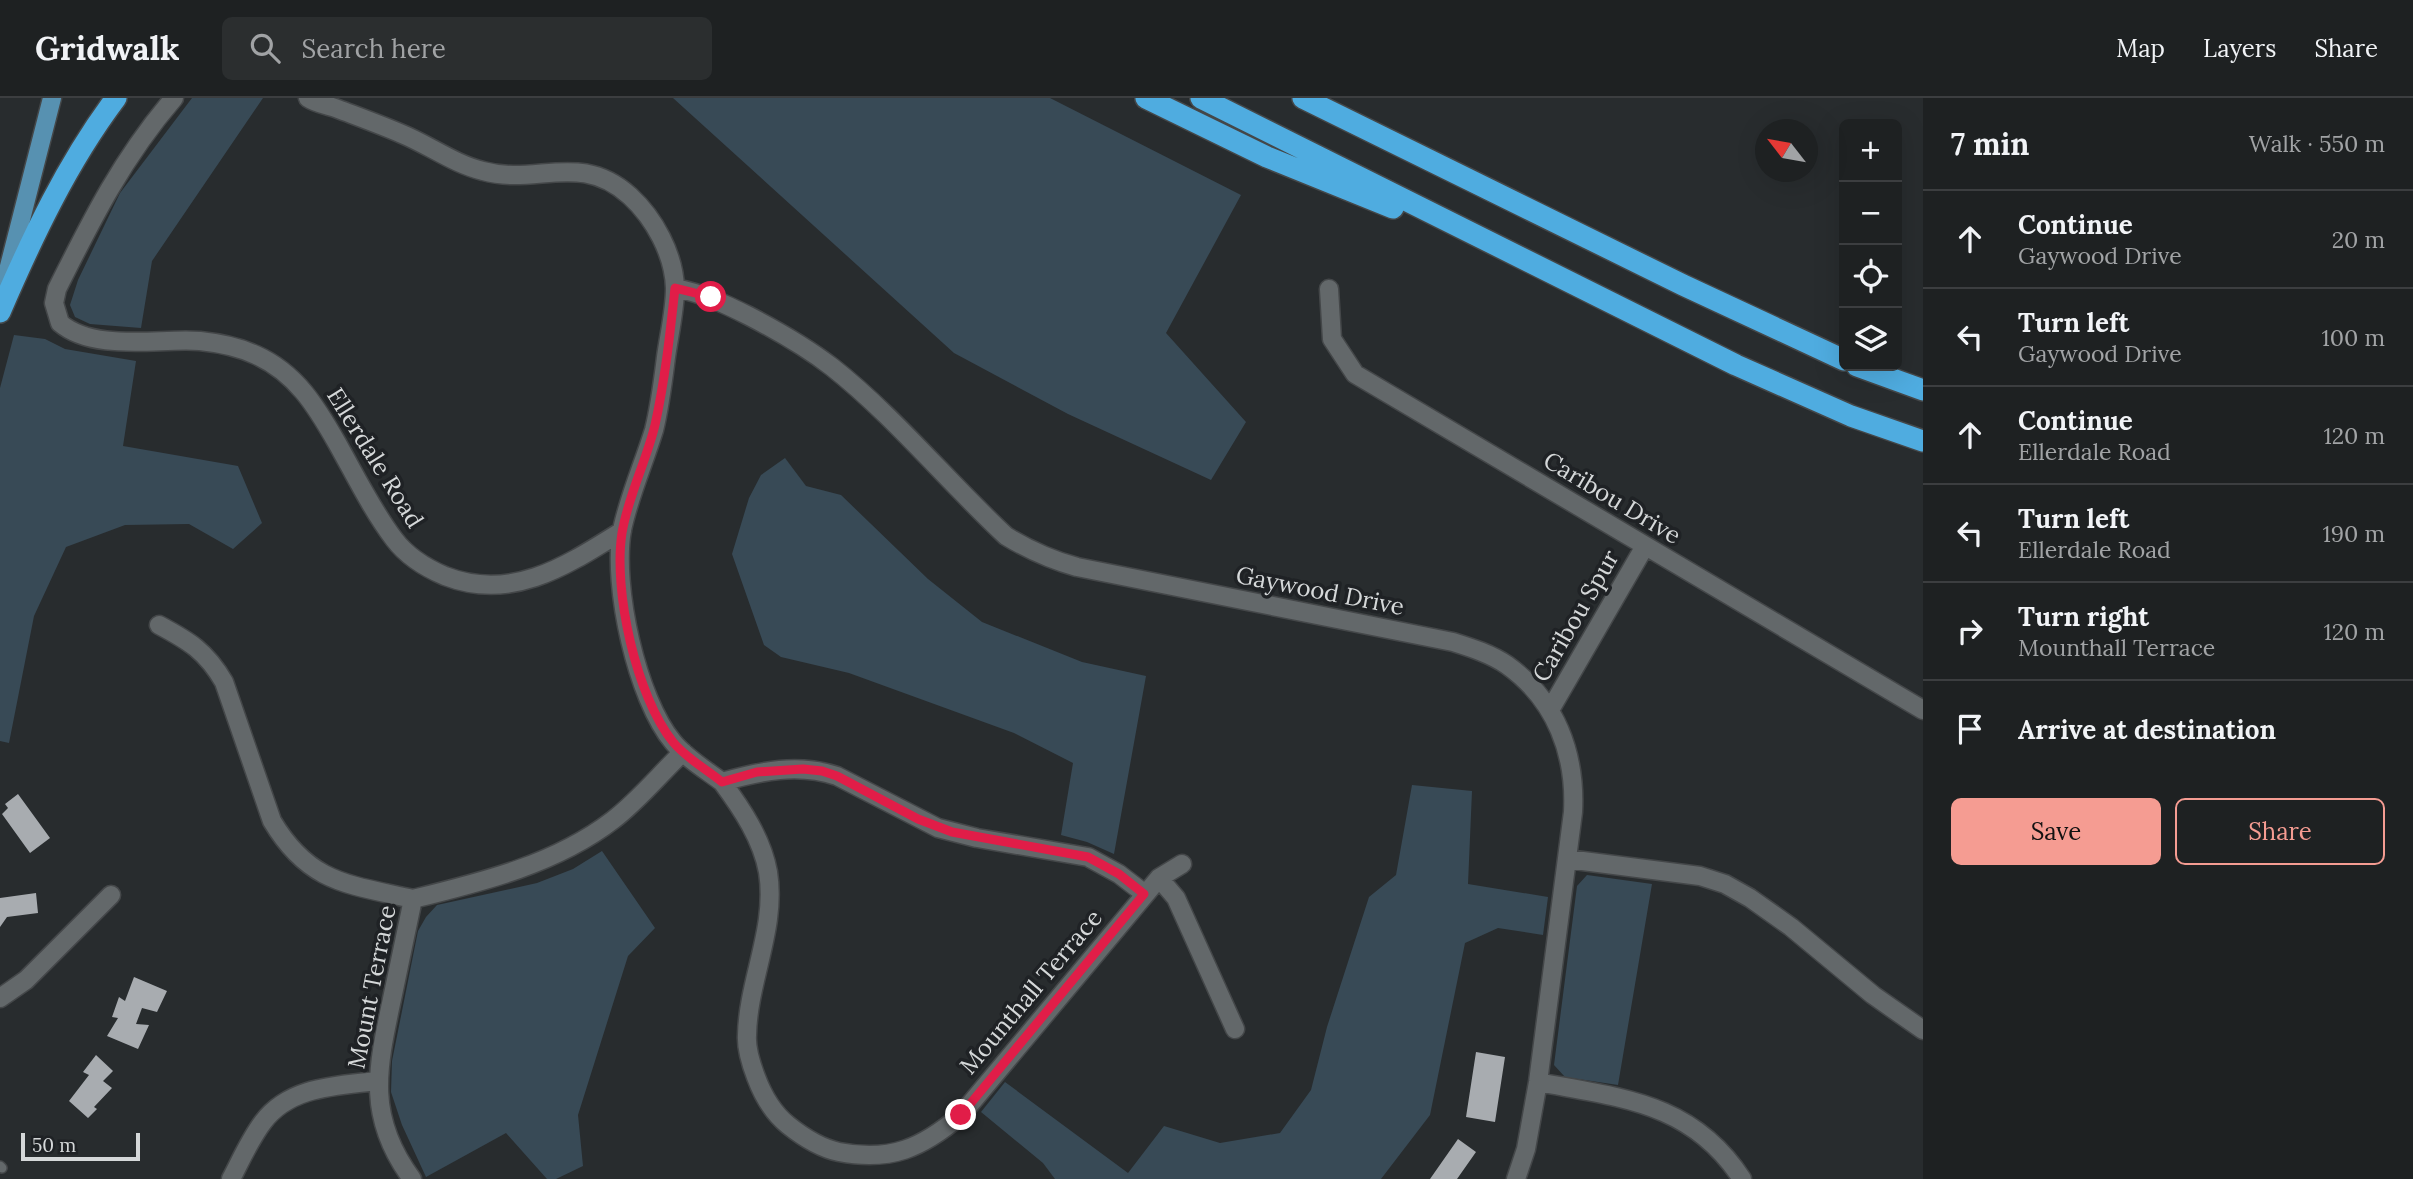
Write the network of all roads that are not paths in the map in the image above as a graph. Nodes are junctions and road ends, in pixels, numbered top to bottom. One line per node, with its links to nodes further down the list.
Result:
1 (52, 98): 13 (main road)
2 (116, 98): 14 (highway)
3 (174, 98): 19 (street, Ellerdale Road)
4 (308, 98): 11 (street)
5 (1146, 98): 10 (highway)
6 (1201, 98): 10 (highway)
7 (1303, 98): 9 (highway)
8 (1328, 98): 9 (highway)
9 (1362, 127): 15 (highway)
10 (1453, 225): 18 (highway)
11 (675, 288): 19 (street); 22 (street, Gaywood Drive)
12 (1329, 289): 20 (street, Caribou Drive)
13 (0, 300)
14 (0, 313)
15 (1839, 358)
16 (1871, 371): 17 (highway)
17 (1923, 390)
18 (1923, 441)
19 (622, 531): 24 (street)
20 (1645, 546): 22 (street, Caribou Spur); 23 (street, Caribou Drive)
21 (159, 625): 31 (street)
22 (1550, 710): 26 (street, Gaywood Drive)
23 (1923, 710)
24 (683, 752): 25 (street); 31 (street, Mount Terrace)
25 (722, 782): 29 (street); 29 (street, Mounthall Terrace)
26 (1567, 859): 34 (street); 36 (street, Gaywood Drive)
27 (1182, 863): 28 (street, Mounthall Terrace)
28 (1159, 878): 29 (street, Mounthall Terrace); 33 (street)
29 (1144, 894)
30 (111, 895): 32 (street)
31 (413, 899): 35 (street, Mount Terrace)
32 (0, 998)
33 (1235, 1029)
34 (1923, 1030)
35 (377, 1081): 37 (street); 38 (street, Mount Terrace)
36 (1538, 1082): 39 (street, Gaywood Drive); 40 (street)
37 (231, 1179)
38 (412, 1179)
39 (1516, 1179)
40 (1742, 1179)

